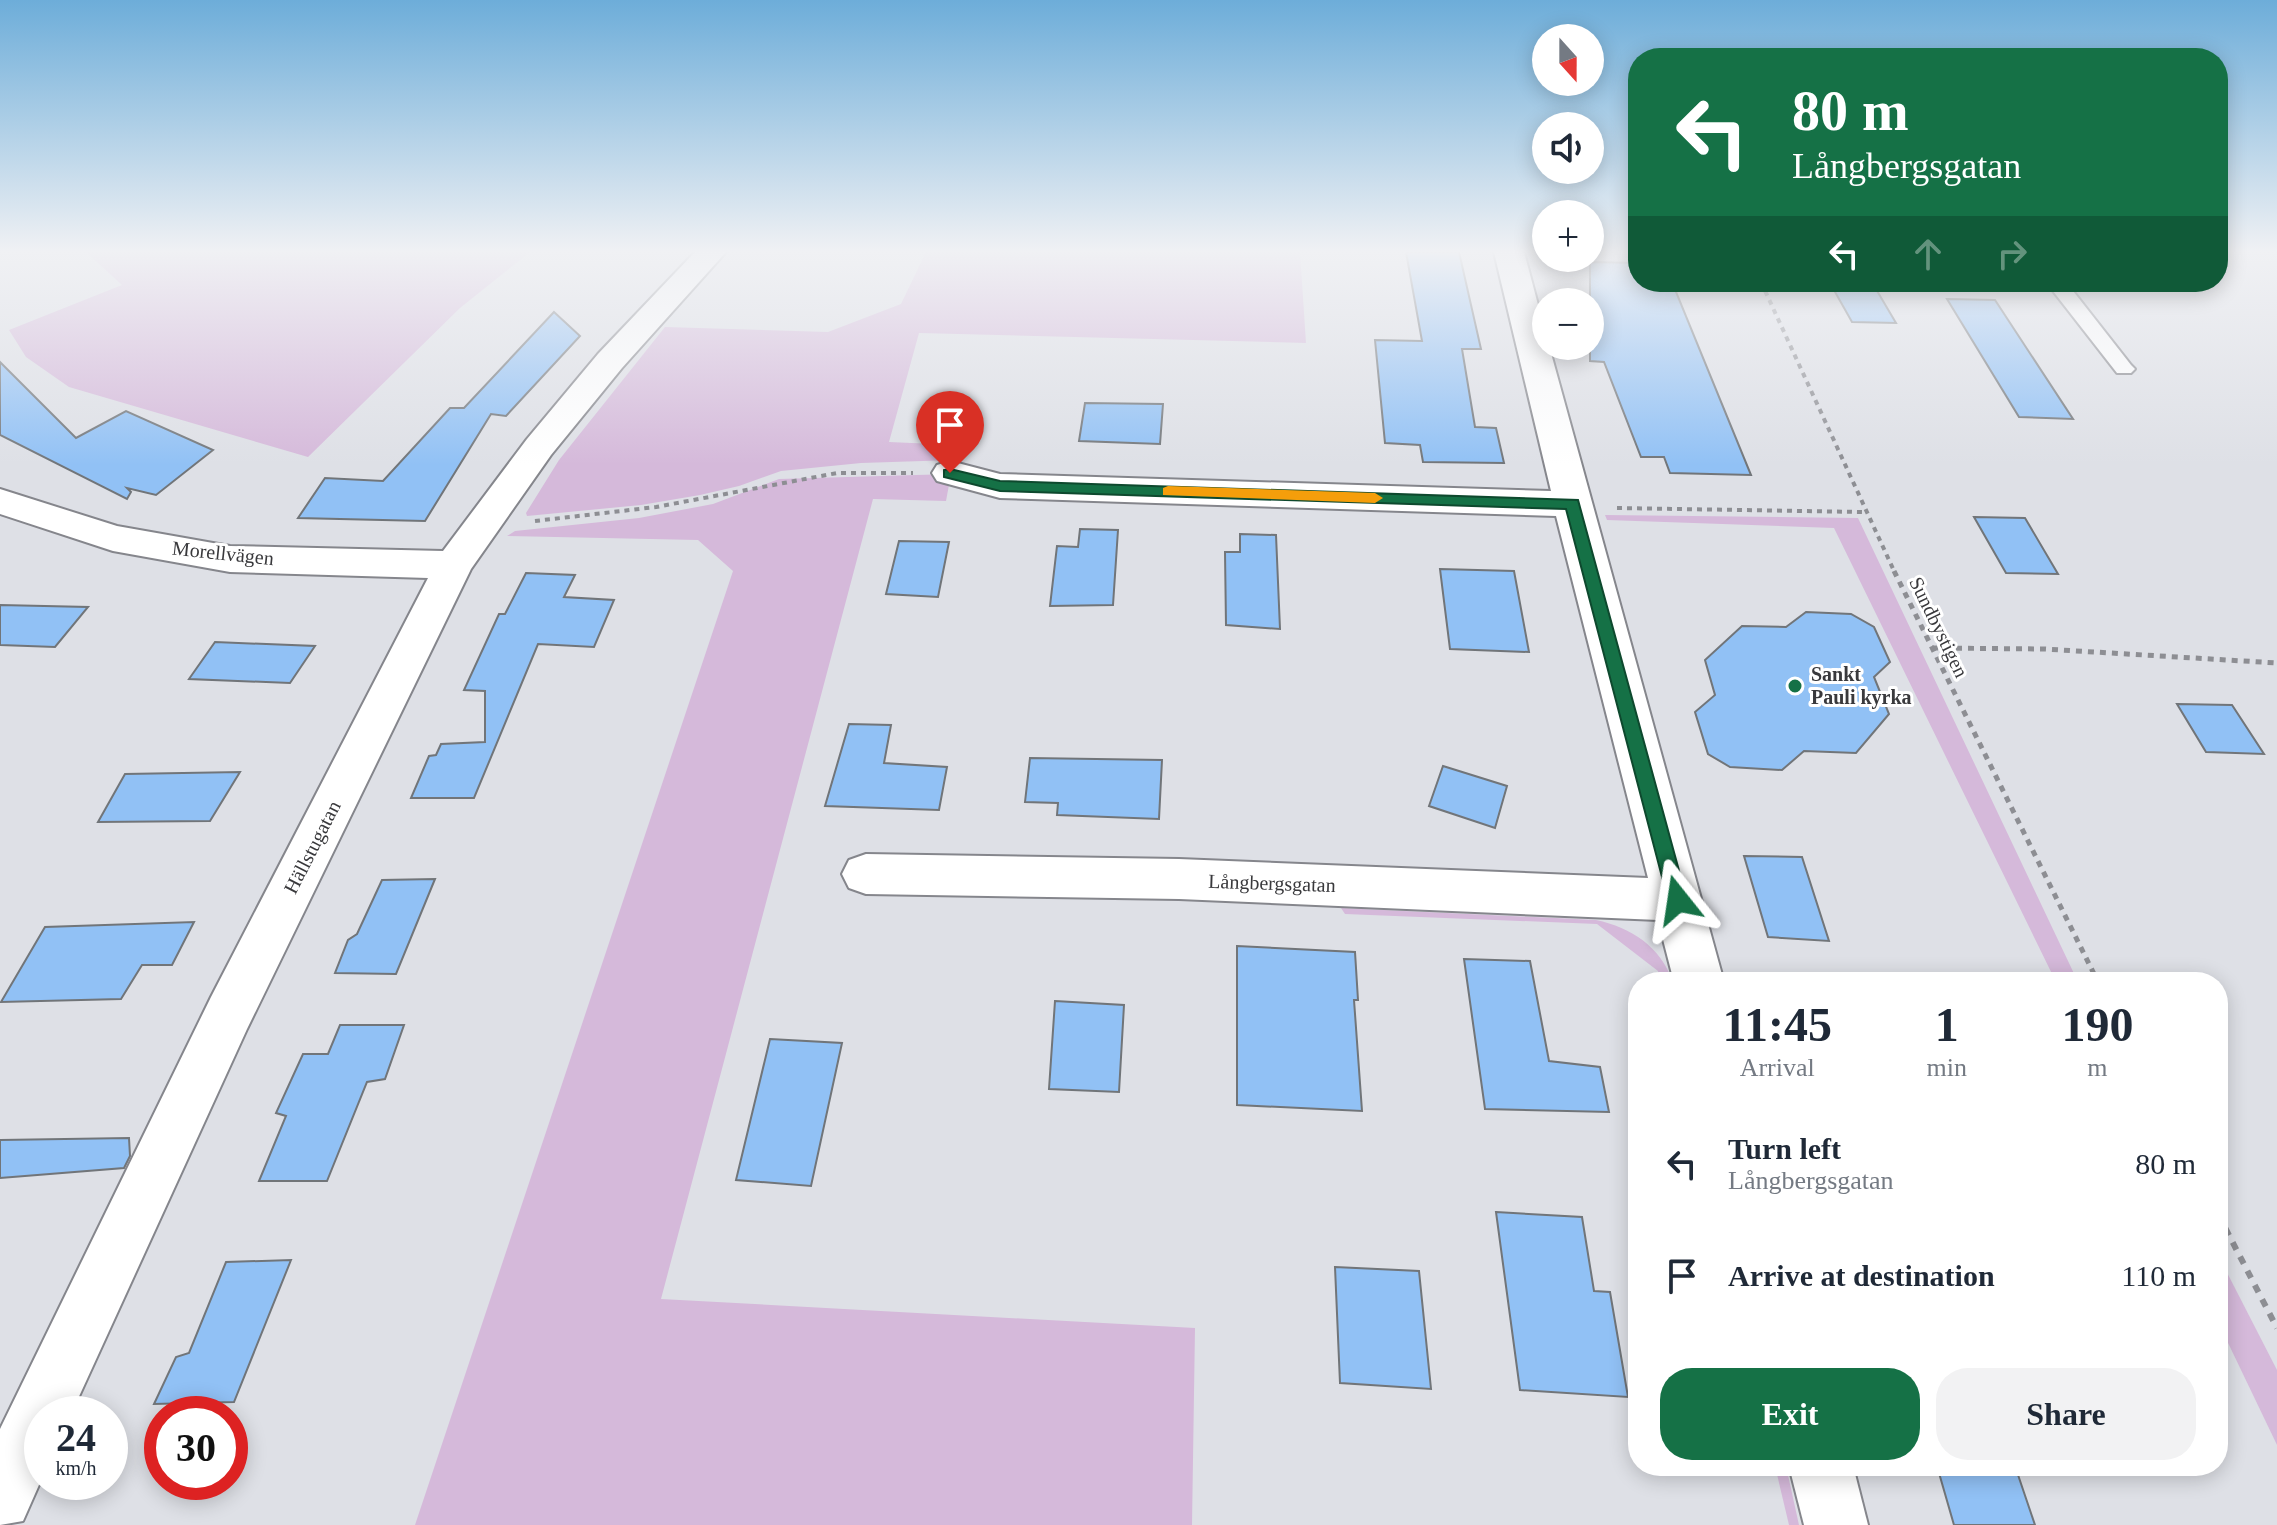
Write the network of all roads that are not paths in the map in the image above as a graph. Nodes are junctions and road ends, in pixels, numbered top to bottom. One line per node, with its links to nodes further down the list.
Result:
1 (645, 323): 8 (street, Hällstugatan)
2 (1527, 323): 7 (street)
3 (2088, 323): 4 (lane)
4 (2124, 369)
5 (950, 473): 7 (street)
6 (0, 501): 8 (street, Morellvägen)
7 (1572, 504): 10 (street)
8 (454, 565): 13 (street, Hällstugatan)
9 (866, 874): 10 (street, Långbergsgatan)
10 (1678, 900): 11 (street)
11 (1696, 972)
12 (1824, 1476): 14 (street)
13 (0, 1498)
14 (1836, 1525)

